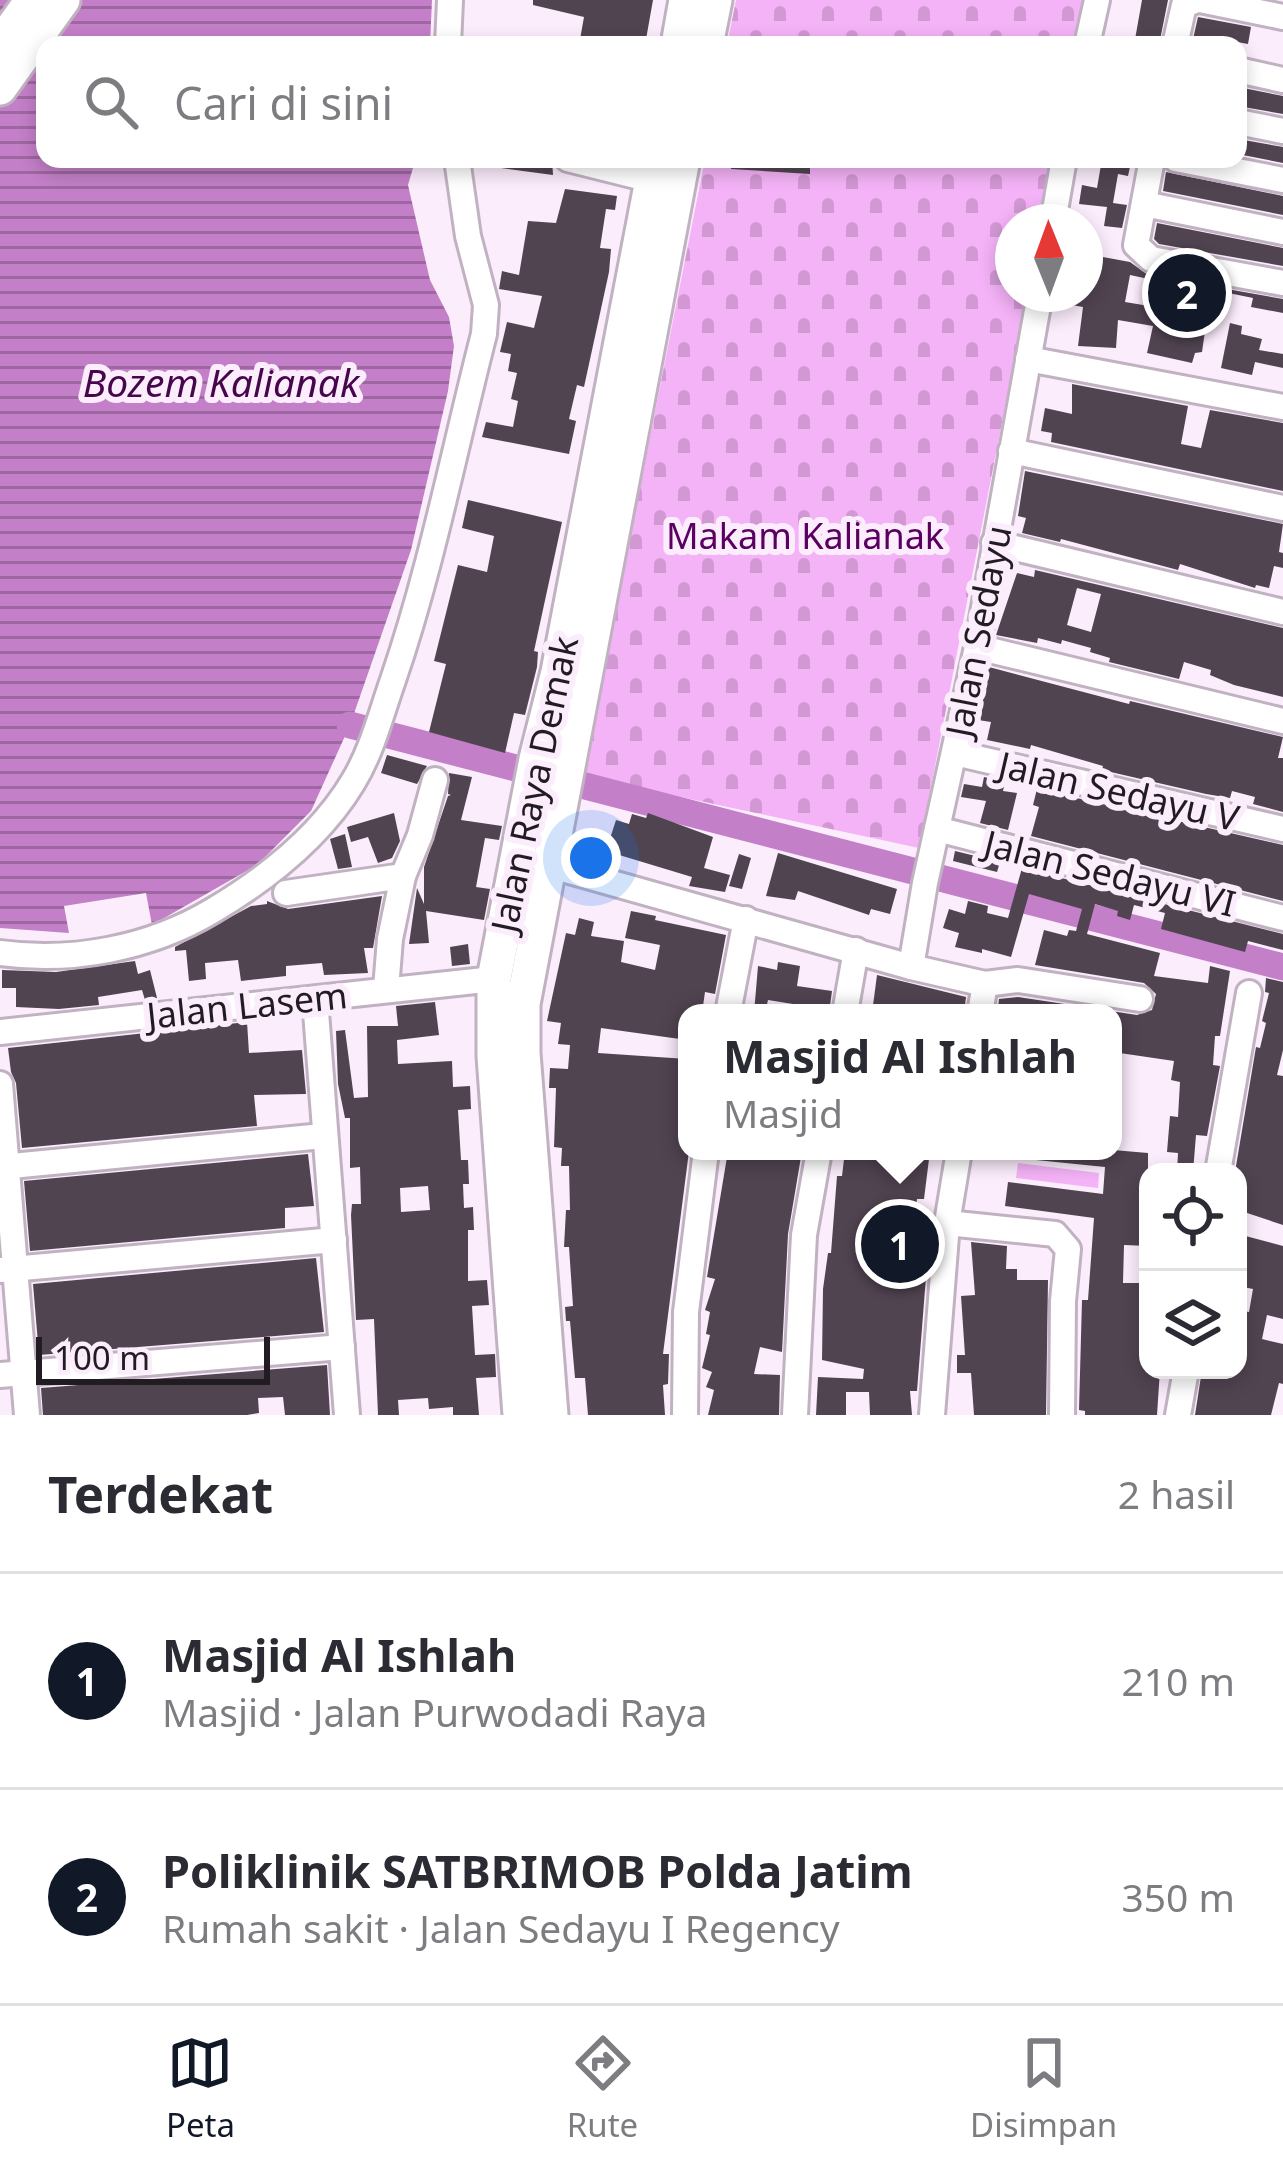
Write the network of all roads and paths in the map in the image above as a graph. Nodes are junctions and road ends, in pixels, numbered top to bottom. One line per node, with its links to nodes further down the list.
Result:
1 (32, 0): 16 (highway)
2 (63, 0): 9 (highway)
3 (450, 0): 10 (street)
4 (686, 0): 11 (highway)
5 (715, 0): 12 (highway)
6 (1096, 0): 13 (street)
7 (1198, 0): 8 (street); 14 (street)
8 (1283, 16)
9 (37, 36)
10 (448, 36)
11 (680, 36)
12 (708, 36)
13 (1089, 36)
14 (1177, 36)
15 (36, 38): 19 (highway)
16 (0, 45)
17 (1247, 72): 18 (street)
18 (1283, 80)
19 (0, 88)
20 (1247, 124): 21 (street)
21 (1283, 131)
22 (459, 168): 54 (street)
23 (681, 168): 41 (highway, Jalan Raya Demak)
24 (1062, 168): 29 (street)
25 (1150, 168): 30 (street)
26 (1222, 168): 28 (street)
27 (654, 169): 41 (highway, Jalan Raya Demak)
28 (1283, 180)
29 (1056, 204)
30 (1144, 204): 31 (street); 32 (street)
31 (1283, 232)
32 (1283, 283)
33 (1037, 312): 34 (street, Jalan Sedayu)
34 (1028, 359): 35 (street); 36 (street, Jalan Sedayu)
35 (1283, 407)
36 (1011, 451): 37 (street); 38 (street, Jalan Sedayu)
37 (1283, 508)
38 (994, 543): 39 (street); 40 (street, Jalan Sedayu)
39 (1283, 612)
40 (977, 647): 42 (street); 43 (street, Jalan Sedayu)
41 (576, 648): 45 (highway, Jalan Raya Demak)
42 (1283, 721)
43 (955, 753): 46 (street, Jalan Sedayu); 47 (street, Jalan Sedayu V)
44 (435, 780): 49 (street)
45 (544, 799): 48 (highway, Jalan Raya Demak); 56 (highway, Jalan Raya Demak)
46 (937, 829): 51 (street, Jalan Sedayu VI); 55 (street, Jalan Sedayu)
47 (1283, 829)
48 (548, 865): 52 (street); 82 (highway, Jalan Raya Demak)
49 (403, 876): 50 (street); 58 (street)
50 (286, 893)
51 (1283, 918)
52 (746, 919): 53 (street); 62 (street)
53 (856, 950): 55 (street); 63 (street)
54 (0, 953)
55 (911, 967): 57 (street)
56 (494, 980): 58 (street, Jalan Lasem); 81 (highway, Jalan Raya Demak)
57 (985, 984): 61 (street); 64 (street)
58 (386, 989): 60 (street, Jalan Lasem)
59 (1250, 993): 71 (street)
60 (315, 999): 65 (street, Jalan Lasem); 67 (street)
61 (1140, 999)
62 (730, 1004)
63 (847, 1004)
64 (982, 1004)
65 (0, 1033)
66 (0, 1084): 72 (street)
67 (323, 1136): 72 (street); 74 (street)
68 (705, 1160): 83 (street)
69 (817, 1160): 84 (street)
70 (957, 1160): 73 (street)
71 (1220, 1163)
72 (3, 1167): 75 (street)
73 (947, 1222): 85 (street); 86 (street)
74 (334, 1240): 75 (street); 76 (street)
75 (8, 1270): 77 (street)
76 (342, 1347): 77 (street); 80 (street)
77 (12, 1373): 79 (street)
78 (1184, 1379): 87 (street)
79 (27, 1415)
80 (347, 1415)
81 (520, 1415)
82 (551, 1415)
83 (685, 1415)
84 (795, 1415)
85 (932, 1415)
86 (1062, 1415)
87 (1178, 1415)

